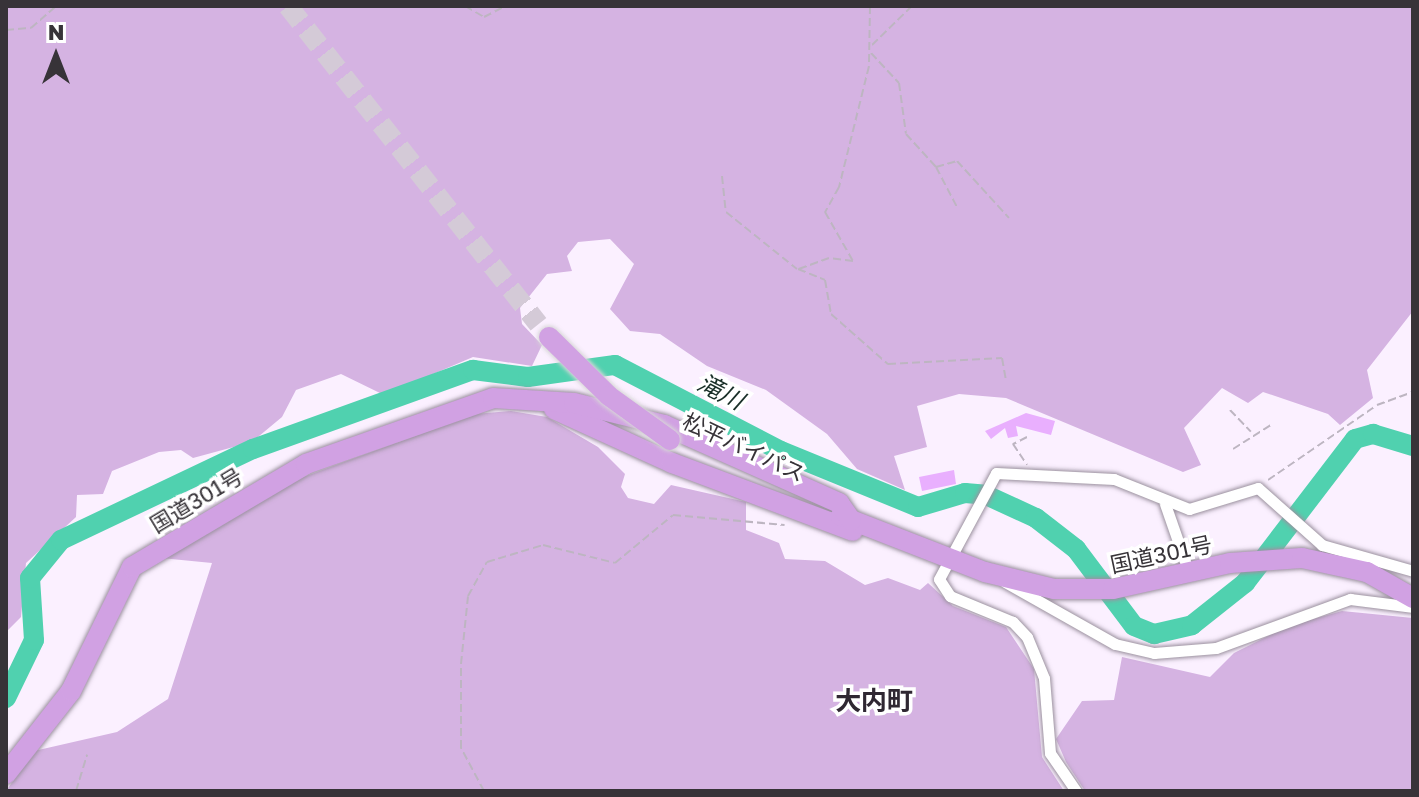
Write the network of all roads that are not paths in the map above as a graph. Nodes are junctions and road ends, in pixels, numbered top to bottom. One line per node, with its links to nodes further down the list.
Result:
1 (543, 331): 4 (highway, 松平バイパス, bridge)
2 (515, 398): 4 (highway); 5 (highway); 12 (highway, 国道301号)
3 (1165, 504): 6 (street); 7 (street); 8 (street)
4 (851, 520): 5 (highway, 松平バイパス)
5 (872, 529): 6 (highway, 国道301号)
6 (945, 557): 9 (highway, 国道301号); 13 (street)
7 (1413, 571)
8 (1189, 573): 9 (highway, 国道301号); 10 (highway, 国道301号)
9 (1003, 578): 11 (street)
10 (1413, 598)
11 (1413, 607)
12 (6, 774)
13 (1076, 791)

